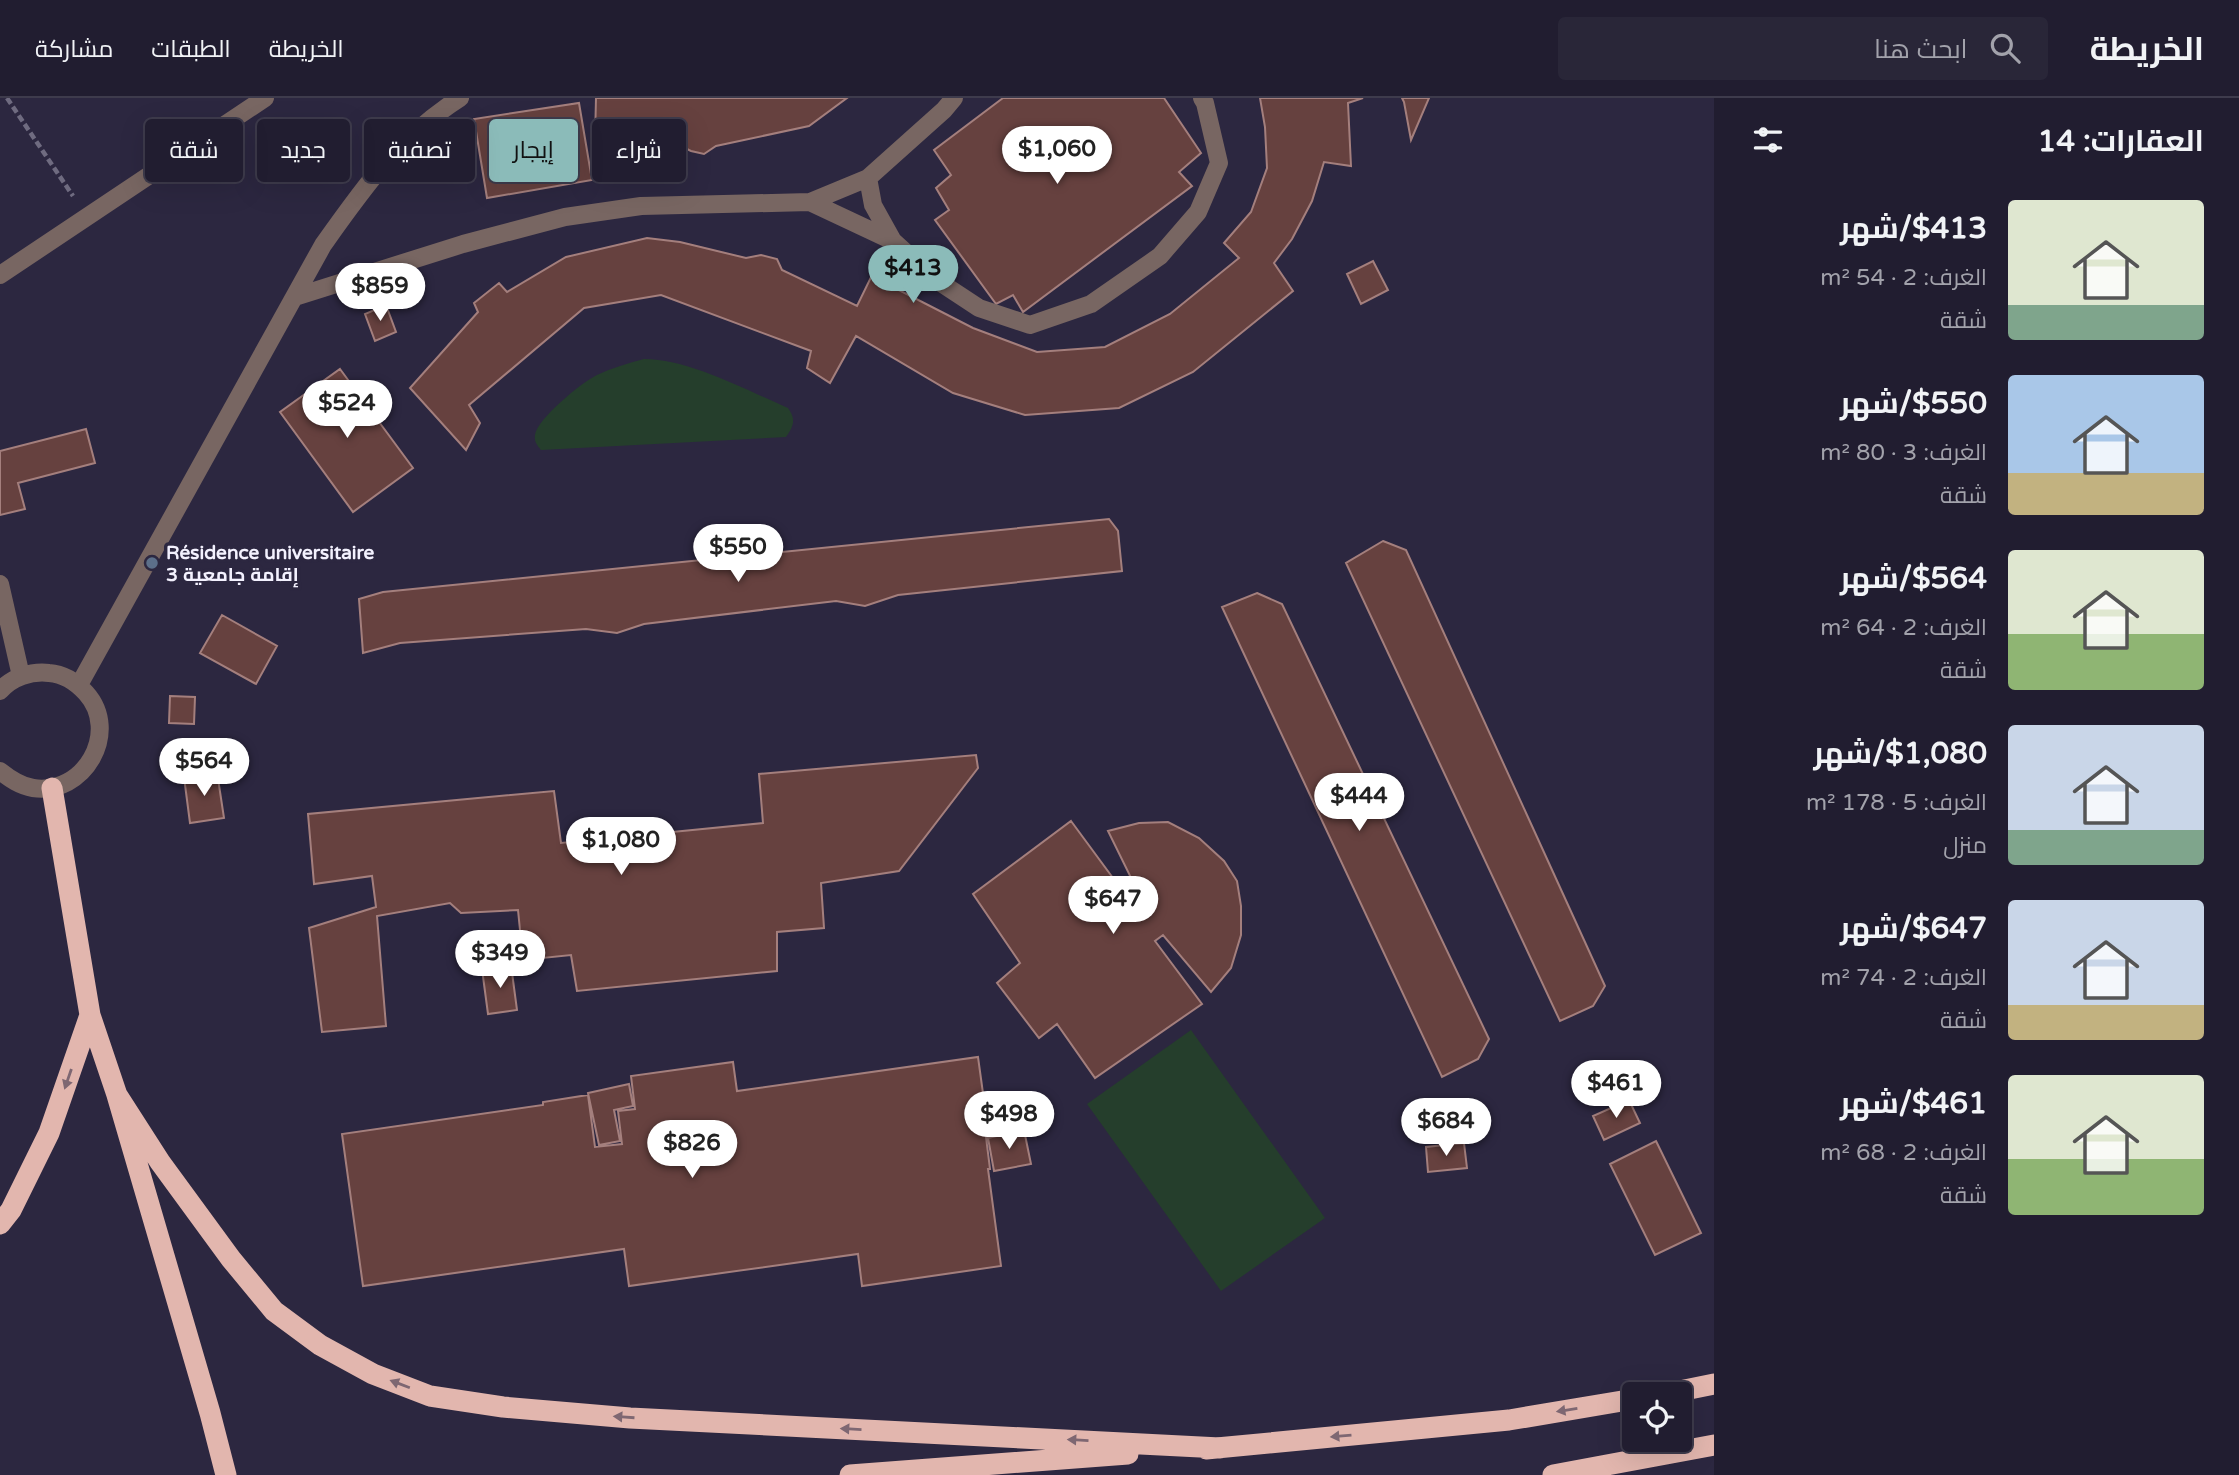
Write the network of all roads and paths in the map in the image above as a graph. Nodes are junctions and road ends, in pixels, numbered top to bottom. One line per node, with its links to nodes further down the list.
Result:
1 (7, 98): 8 (path)
2 (265, 98): 8 (lane)
3 (460, 98): 11 (lane)
4 (954, 98): 6 (lane)
5 (1202, 98): 9 (lane)
6 (868, 178): 7 (lane); 9 (lane)
7 (810, 202): 9 (lane); 11 (lane)
8 (87, 217): 10 (lane)
9 (893, 241)
10 (0, 275)
11 (295, 297): 14 (lane)
12 (0, 584): 13 (lane)
13 (21, 676): 14 (lane); 15 (lane)
14 (79, 685): 17 (lane)
15 (0, 691)
16 (0, 771): 17 (lane)
17 (52, 788): 18 (highway)
18 (90, 1015): 19 (highway); 20 (highway, one-way to 20)
19 (117, 1095): 25 (highway, one-way to 19); 26 (highway)
20 (0, 1224)
21 (1714, 1384): 22 (highway)
22 (1692, 1388)
23 (1622, 1401): 25 (highway, one-way to 25)
24 (1714, 1446): 28 (highway)
25 (1220, 1448): 27 (highway)
26 (226, 1475)
27 (850, 1475)
28 (1553, 1475)

